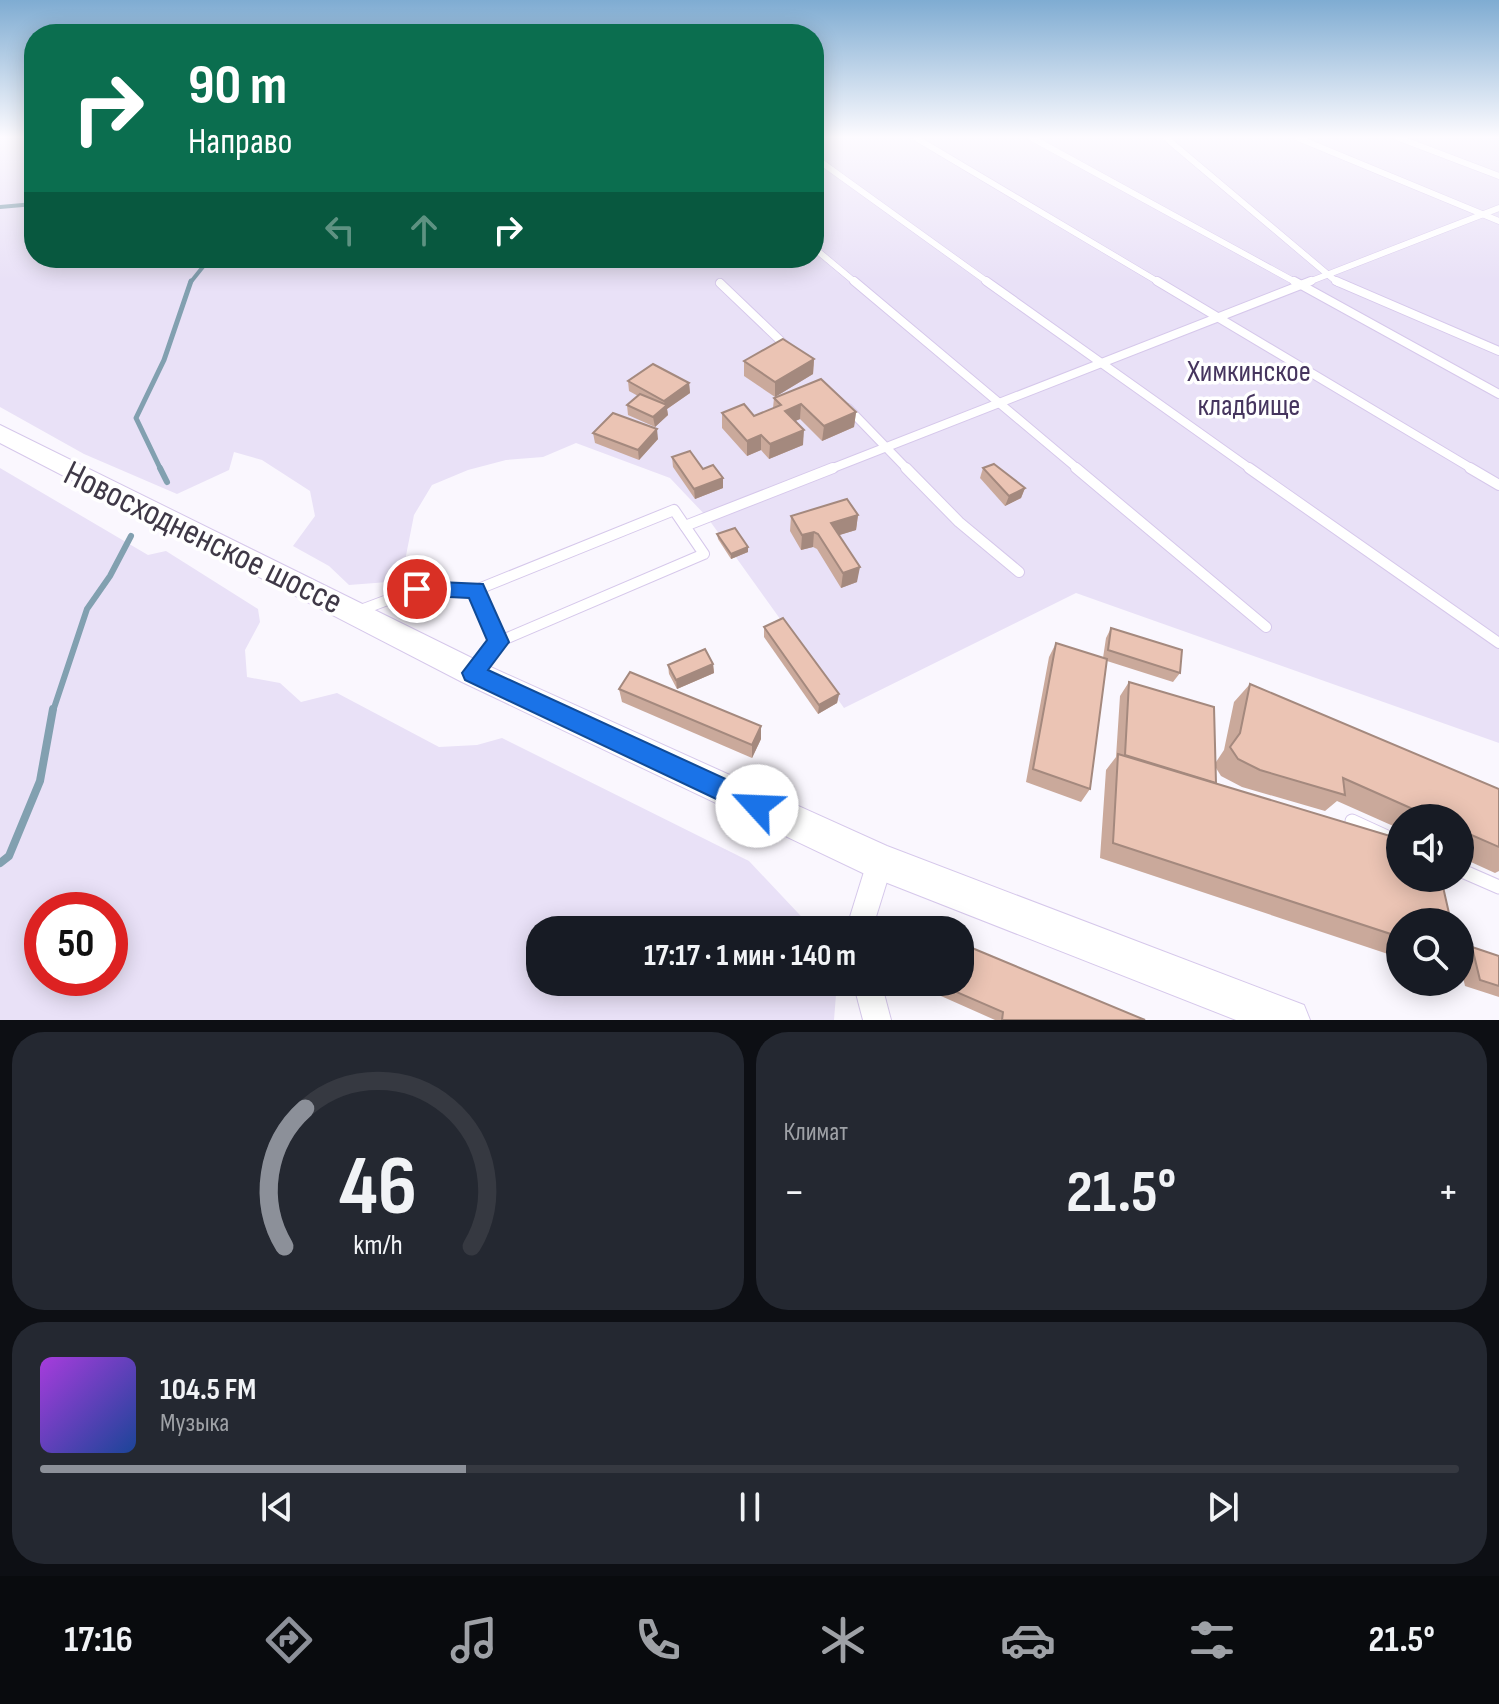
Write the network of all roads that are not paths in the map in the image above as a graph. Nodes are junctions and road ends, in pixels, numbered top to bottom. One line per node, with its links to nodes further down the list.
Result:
1 (854, 186): 16 (lane)
2 (995, 186): 13 (lane)
3 (1119, 186): 12 (lane)
4 (1222, 186): 10 (lane)
5 (1412, 186): 7 (lane)
6 (1499, 208): 7 (lane)
7 (1483, 215): 8 (lane); 10 (lane)
8 (1499, 221)
9 (824, 256): 18 (lane)
10 (1327, 275): 12 (lane); 14 (lane)
11 (720, 283): 15 (lane)
12 (1301, 286): 13 (lane); 17 (lane)
13 (1216, 319): 16 (lane); 22 (lane)
14 (1499, 351)
15 (791, 352)
16 (1100, 364): 18 (lane); 29 (lane)
17 (1499, 394)
18 (999, 403): 21 (lane); 27 (lane)
19 (845, 404): 21 (lane)
20 (0, 433): 26 (main road, Новосходненское шоссе)
21 (888, 446): 23 (lane); 24 (lane)
22 (1499, 485)
23 (685, 526): 25 (lane); 28 (lane)
24 (1019, 572)
25 (476, 590): 26 (lane); 28 (lane)
26 (357, 612): 30 (main road, Новосходненское шоссе)
27 (1266, 627)
28 (498, 642): 30 (lane)
29 (1499, 643)
30 (473, 673): 33 (main road, Новосходненское шоссе)
31 (1352, 821): 32 (lane)
32 (1386, 837)
33 (880, 862): 36 (street); 39 (main road, Новосходненское шоссе)
34 (1474, 876): 35 (lane)
35 (1499, 887)
36 (866, 916)
37 (871, 996): 38 (street)
38 (877, 1020)
39 (1289, 1020)

